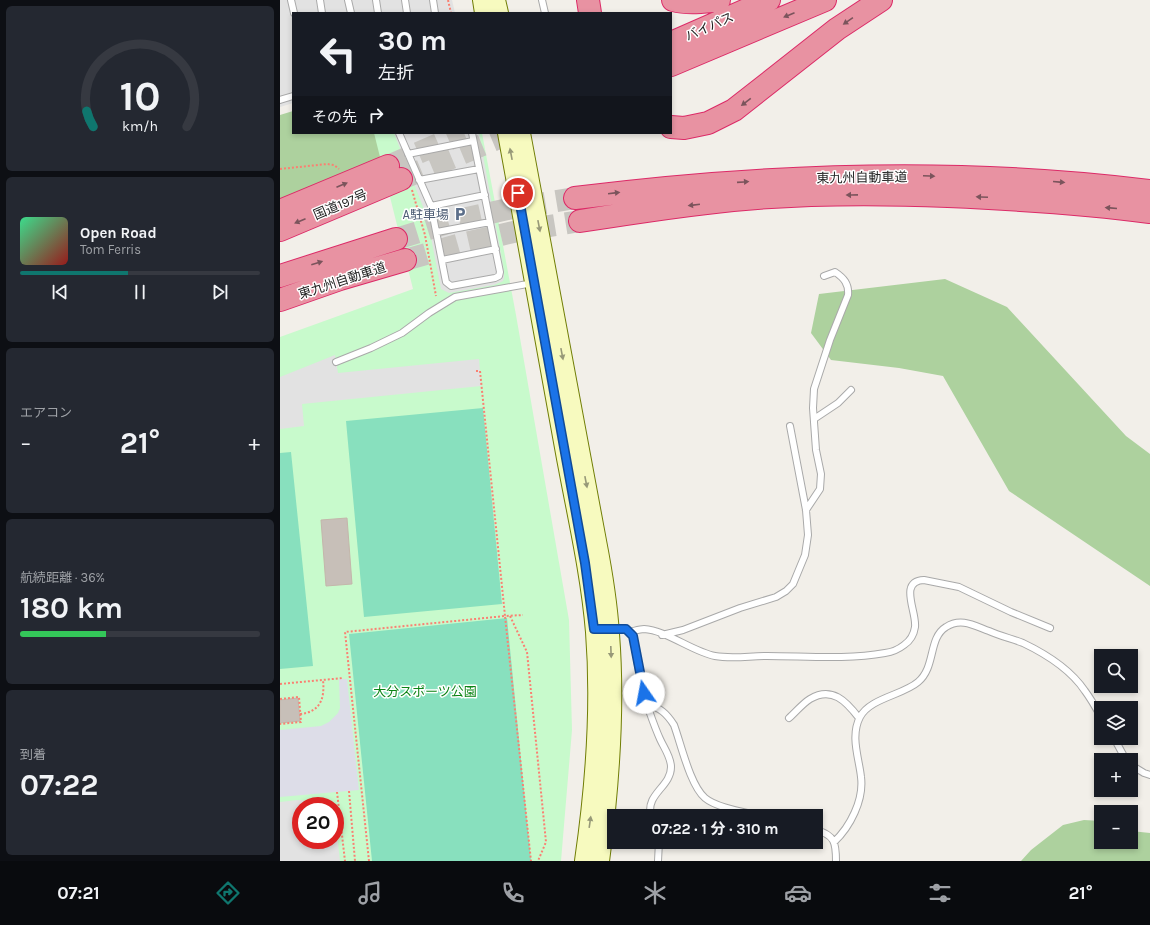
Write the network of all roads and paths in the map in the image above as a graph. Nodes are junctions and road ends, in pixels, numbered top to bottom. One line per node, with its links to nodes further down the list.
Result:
1 (292, 0): 17 (lane)
2 (320, 0): 18 (lane)
3 (348, 0): 19 (lane)
4 (376, 0): 20 (lane)
5 (405, 0): 21 (lane)
6 (433, 0): 22 (lane)
7 (448, 0): 23 (path)
8 (482, 0): 24 (street)
9 (496, 0): 25 (street)
10 (542, 0): 26 (lane)
11 (588, 0): 27 (highway)
12 (673, 0): 13 (highway)
13 (719, 0)
14 (769, 0): 28 (highway, バイパス)
15 (825, 0): 29 (highway, one-way to 29)
16 (881, 0): 32 (highway, one-way to 32)
17 (294, 12)
18 (322, 12)
19 (350, 12)
20 (378, 12)
21 (407, 12)
22 (435, 12)
23 (450, 12)
24 (484, 12)
25 (499, 12)
26 (545, 12)
27 (590, 12)
28 (672, 43)
29 (672, 65)
30 (292, 96): 31 (lane)
31 (280, 100)
32 (672, 127)
33 (399, 134): 38 (lane)
34 (472, 134): 37 (lane)
35 (507, 134): 59 (street, one-way to 35)
36 (521, 134): 59 (street, one-way to 59)
37 (473, 141): 38 (lane); 40 (lane)
38 (408, 154): 42 (lane)
39 (280, 169): 41 (path)
40 (479, 169): 42 (lane); 44 (lane)
41 (340, 170)
42 (404, 178): 46 (lane); 47 (highway, 国道197号, one-way to 42); 51 (highway, 国道197号, one-way to 51); 61 (path)
43 (1150, 191): 45 (highway, 東九州自動車道, one-way to 43)
44 (485, 195): 46 (lane); 50 (lane)
45 (575, 198)
46 (432, 206): 52 (lane)
47 (280, 211)
48 (1150, 212): 49 (highway, 東九州自動車道, one-way to 49)
49 (580, 221)
50 (490, 222): 52 (lane); 54 (lane)
51 (280, 230)
52 (437, 232): 56 (lane)
53 (396, 239): 57 (highway, 東九州自動車道, one-way to 53)
54 (496, 249): 56 (lane); 60 (lane)
55 (405, 260): 63 (highway, 東九州自動車道)
56 (442, 260): 60 (lane)
57 (280, 276)
58 (824, 276): 67 (lane)
59 (542, 281): 62 (lane); 74 (street)
60 (453, 286): 62 (lane)
61 (436, 296)
62 (455, 297): 64 (lane)
63 (280, 300)
64 (336, 362)
65 (476, 371): 71 (path)
66 (851, 390): 67 (lane)
67 (814, 419): 69 (lane)
68 (790, 426): 69 (lane)
69 (806, 510): 76 (lane)
70 (523, 614): 72 (path)
71 (505, 616): 72 (path); 98 (path); 99 (path)
72 (510, 616): 100 (path)
73 (1050, 628): 76 (lane)
74 (602, 629): 75 (lane); 101 (street, one-way to 74); 102 (street, one-way to 102)
75 (629, 632): 76 (lane); 81 (lane)
76 (662, 635)
77 (343, 678): 78 (path)
78 (323, 680): 79 (path); 83 (path)
79 (280, 684)
80 (280, 699): 83 (path)
81 (647, 705): 91 (lane); 92 (lane)
82 (1094, 705): 85 (lane)
83 (300, 714): 86 (path)
84 (789, 718): 85 (lane)
85 (859, 718): 94 (lane)
86 (280, 724)
87 (1138, 769): 88 (lane)
88 (1150, 775)
89 (349, 791): 97 (path)
90 (337, 792): 96 (path)
91 (649, 809)
92 (735, 809)
93 (823, 832): 94 (lane)
94 (834, 842): 104 (lane)
95 (659, 849): 103 (lane)
96 (345, 861)
97 (355, 861)
98 (369, 861)
99 (531, 861)
100 (538, 861)
101 (584, 861)
102 (600, 861)
103 (658, 861)
104 (836, 861)

